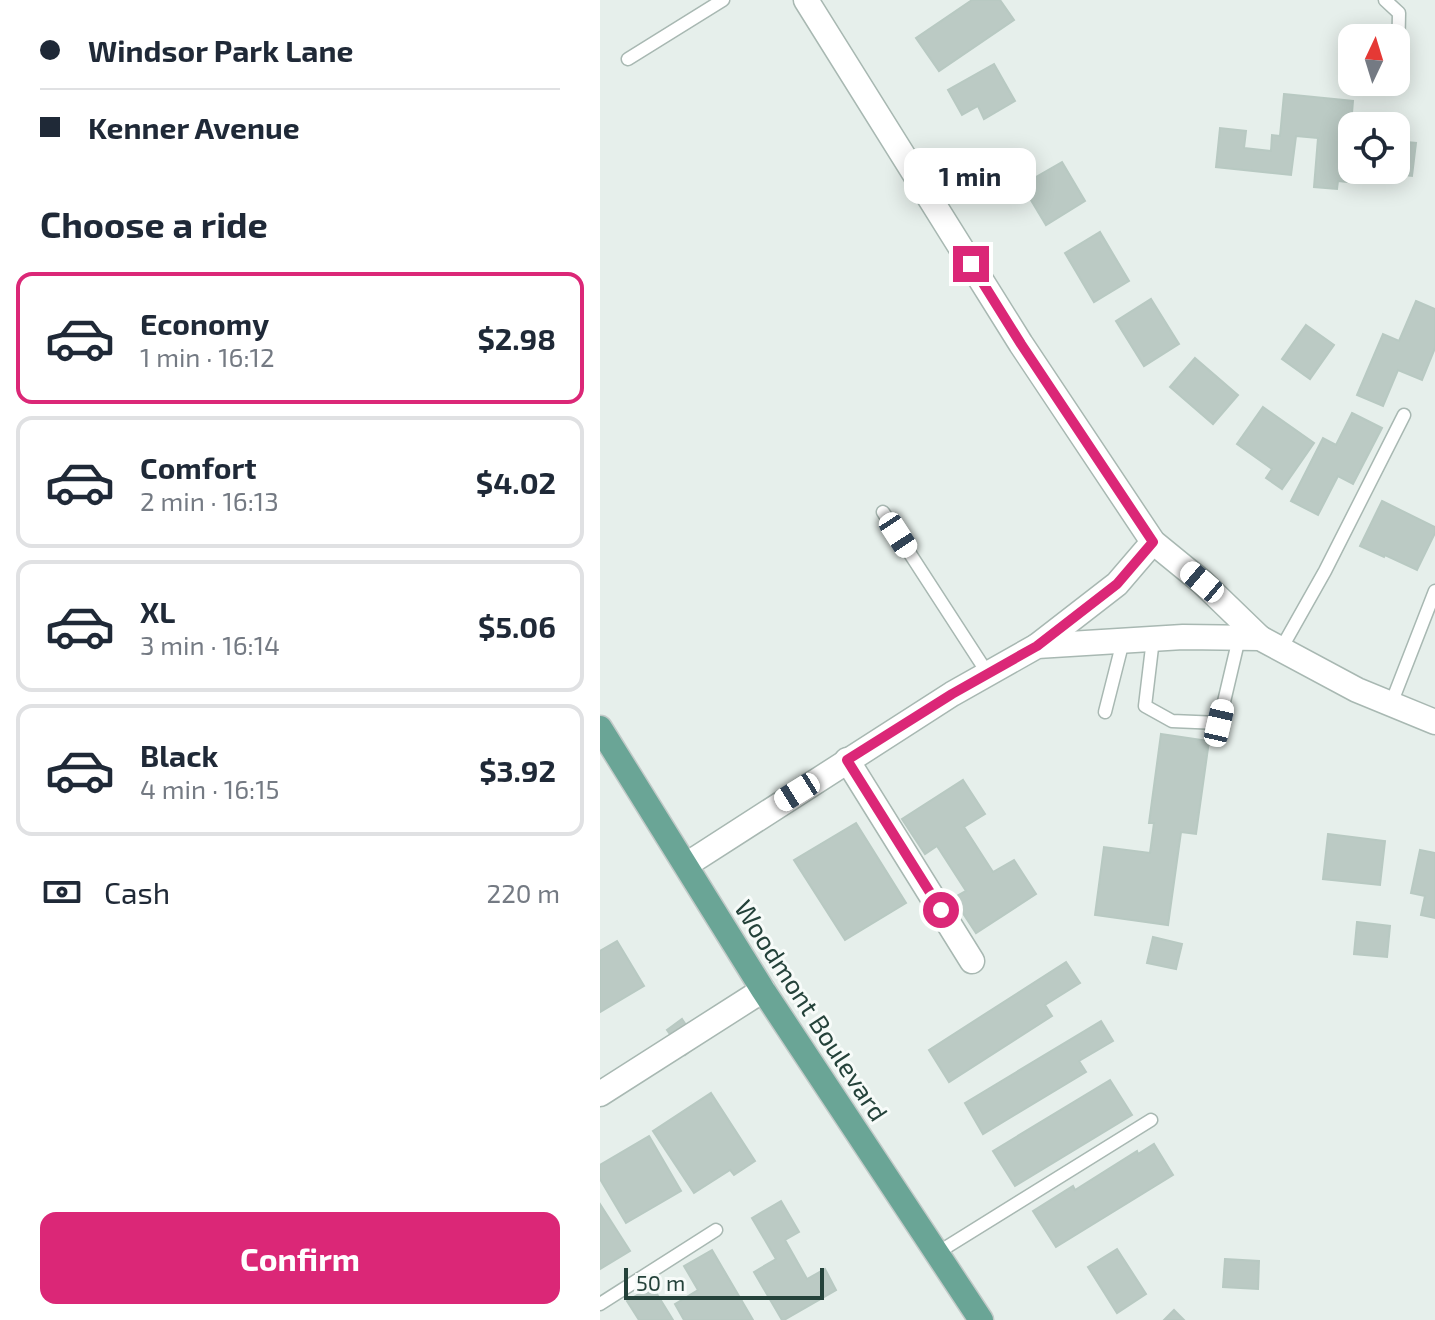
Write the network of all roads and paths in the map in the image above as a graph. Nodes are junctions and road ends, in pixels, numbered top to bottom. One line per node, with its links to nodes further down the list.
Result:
1 (723, 0): 5 (lane)
2 (806, 0): 8 (street)
3 (1385, 0): 4 (lane)
4 (1399, 24)
5 (628, 59)
6 (1404, 415): 12 (lane)
7 (883, 512): 14 (lane)
8 (1153, 542): 12 (street); 13 (street)
9 (1435, 591): 15 (lane)
10 (1153, 639): 11 (street); 12 (street); 12 (lane)
11 (1123, 641): 13 (street); 16 (lane)
12 (1260, 642): 15 (street)
13 (1037, 646): 14 (street)
14 (988, 674): 19 (street)
15 (1391, 704): 17 (street)
16 (1105, 712)
17 (1435, 722)
18 (600, 728): 20 (main road, Woodmont Boulevard)
19 (847, 760): 20 (street); 21 (street)
20 (686, 865): 22 (main road, Woodmont Boulevard)
21 (972, 961)
22 (763, 990): 23 (street); 26 (main road, Woodmont Boulevard)
23 (600, 1094)
24 (1151, 1120): 26 (lane)
25 (716, 1230): 27 (lane)
26 (937, 1253): 28 (main road, Woodmont Boulevard)
27 (600, 1304)
28 (981, 1320)

